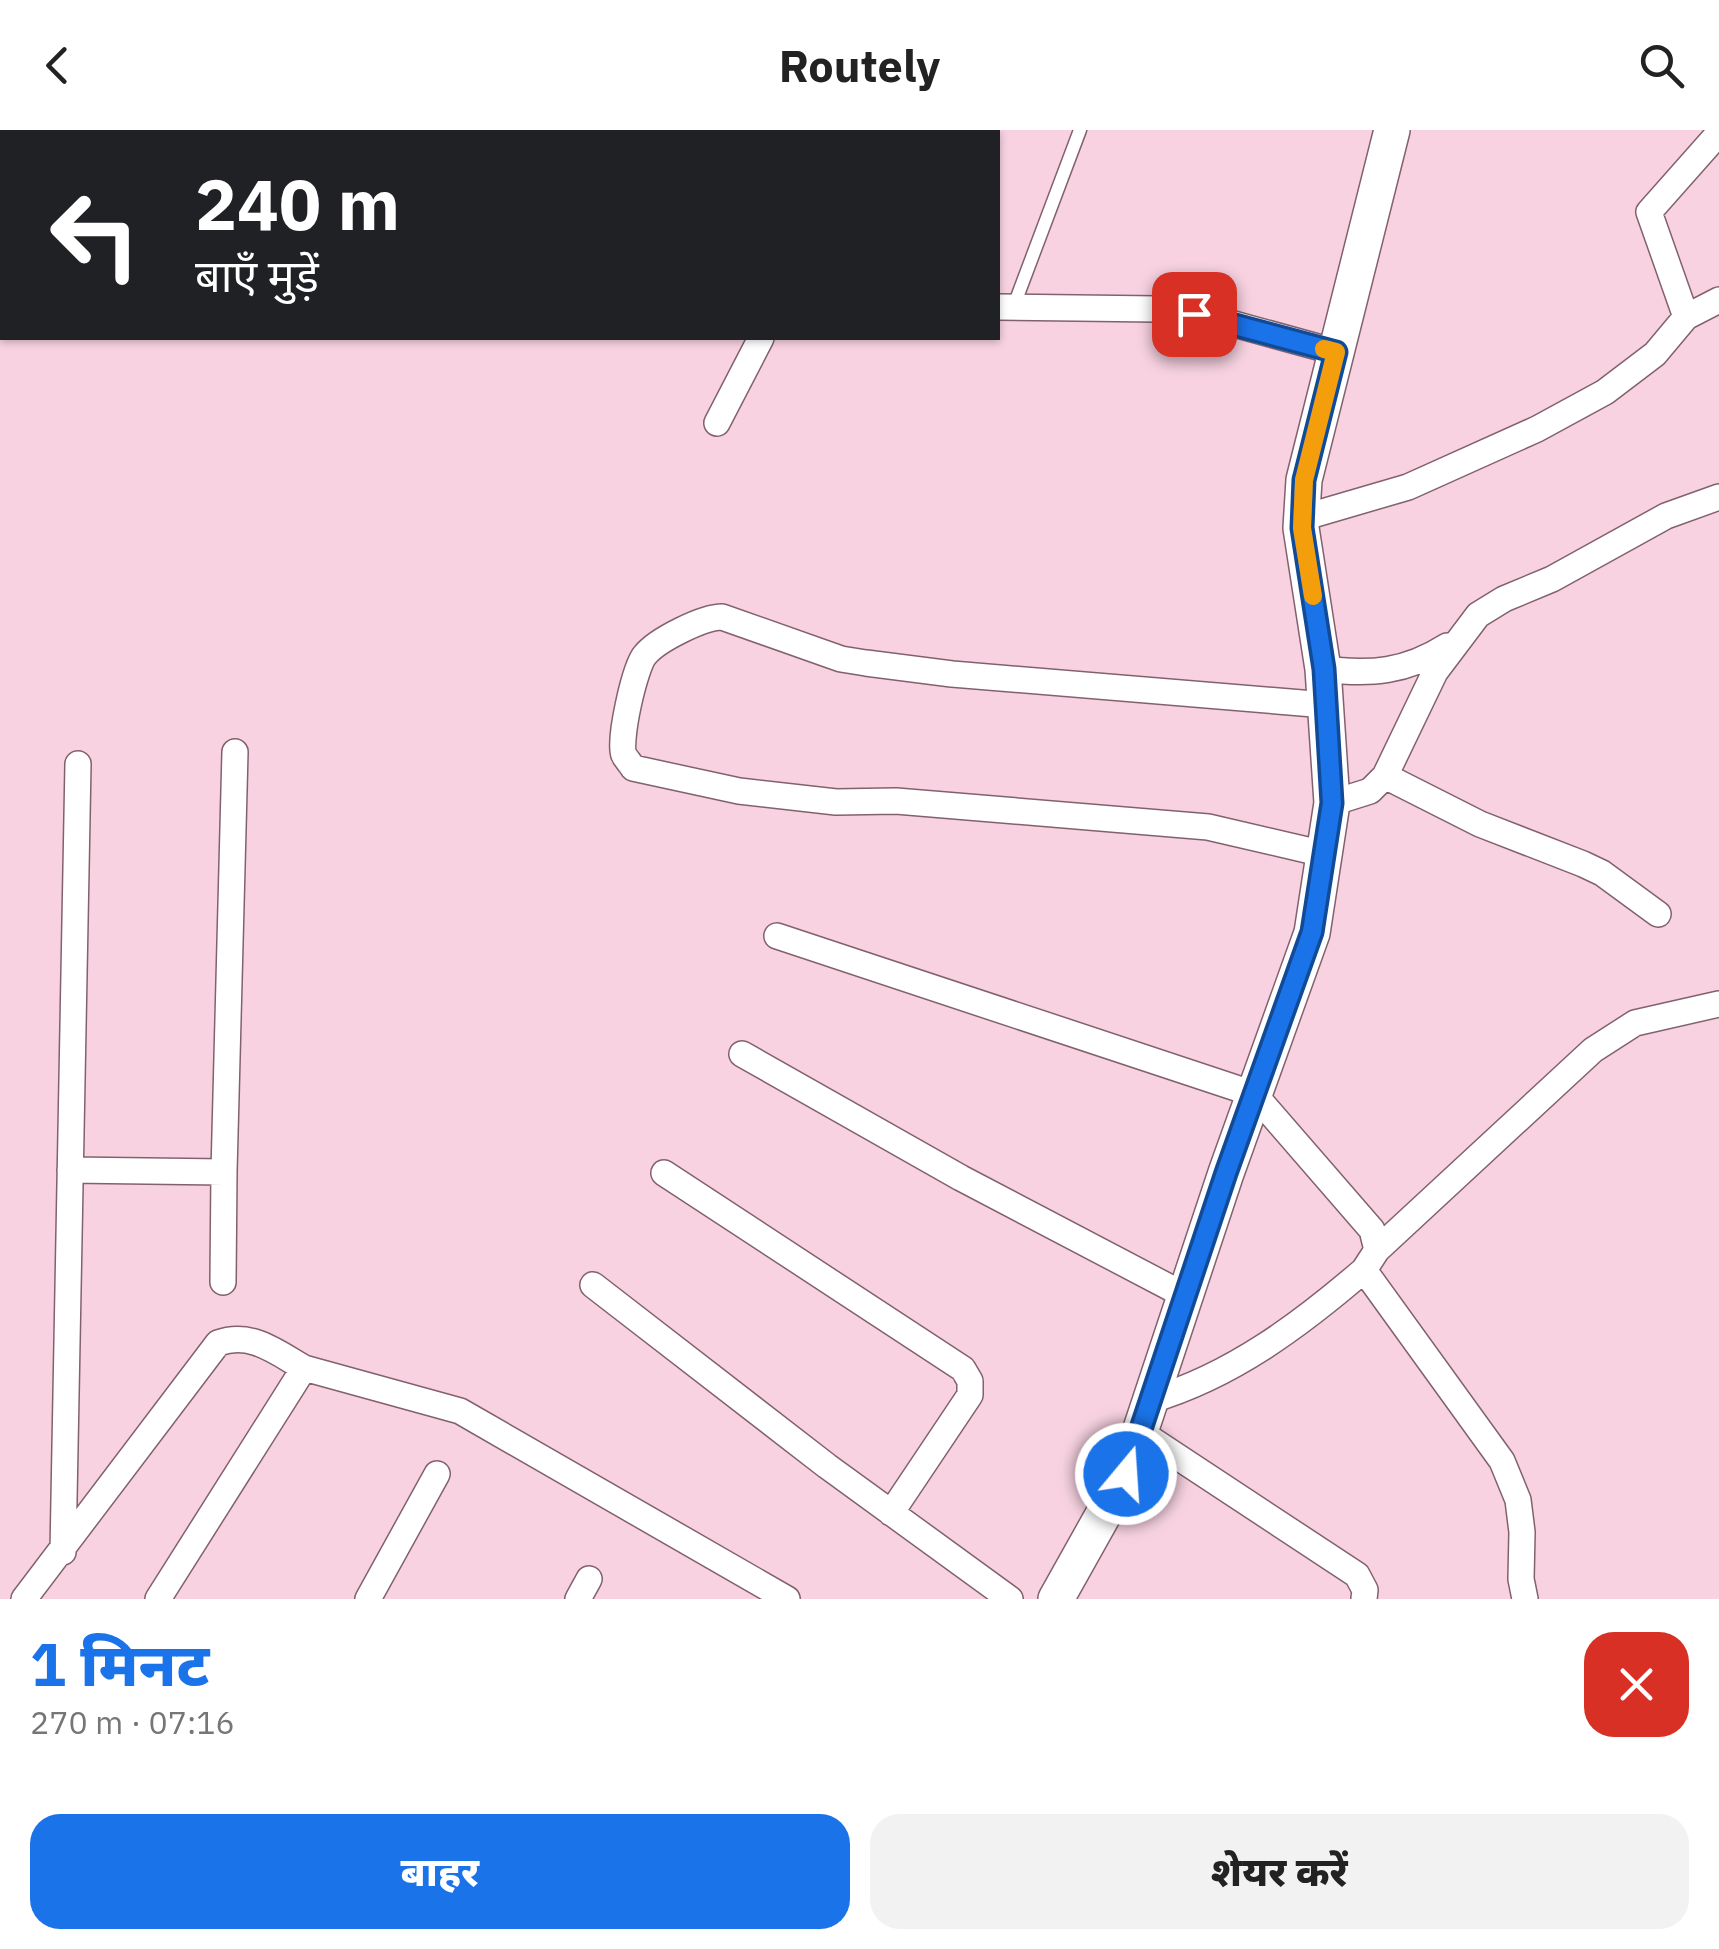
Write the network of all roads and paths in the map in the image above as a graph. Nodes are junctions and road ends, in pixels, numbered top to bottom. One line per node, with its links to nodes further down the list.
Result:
1 (1080, 130): 5 (lane)
2 (1392, 130): 8 (street)
3 (1719, 133): 6 (street)
4 (1719, 300): 6 (street)
5 (1005, 308): 8 (street)
6 (1686, 317): 11 (street)
7 (760, 340): 9 (street)
8 (1336, 352): 11 (street)
9 (717, 423)
10 (1717, 500): 12 (street)
11 (1302, 518): 13 (street)
12 (1460, 638): 13 (street); 17 (street)
13 (1324, 669): 14 (street)
14 (1326, 704): 18 (street); 19 (street)
15 (235, 752): 26 (street)
16 (78, 764): 25 (street)
17 (1386, 776): 18 (street); 20 (street)
18 (1332, 803): 19 (street)
19 (1324, 854): 24 (street)
20 (1658, 914)
21 (777, 936): 24 (street)
22 (1716, 1013): 28 (street)
23 (742, 1054): 31 (street)
24 (1254, 1094): 28 (street); 31 (street)
25 (70, 1170): 26 (street); 36 (street)
26 (224, 1172): 29 (street)
27 (664, 1173): 35 (street)
28 (1370, 1260): 33 (street); 44 (street)
29 (223, 1282)
30 (593, 1285): 35 (street)
31 (1184, 1295): 33 (street)
32 (304, 1368): 36 (street); 38 (street); 40 (street)
33 (1145, 1416): 42 (street); 43 (street)
34 (438, 1474): 39 (street)
35 (891, 1513): 41 (street)
36 (62, 1552): 37 (street)
37 (24, 1599)
38 (158, 1599)
39 (368, 1599)
40 (787, 1599)
41 (1010, 1599)
42 (1056, 1599)
43 (1364, 1599)
44 (1525, 1599)

